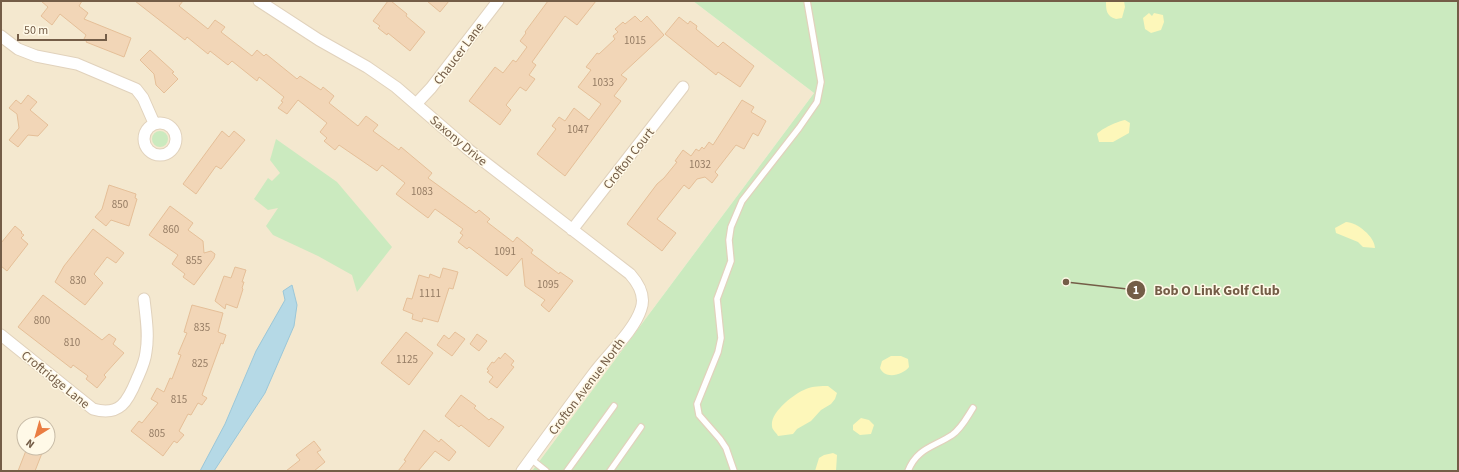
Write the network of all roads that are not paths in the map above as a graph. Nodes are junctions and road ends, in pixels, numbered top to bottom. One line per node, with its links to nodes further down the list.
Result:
1 (259, 1): 6 (street, Saxony Drive)
2 (498, 1): 6 (street, Chaucer Lane)
3 (807, 1): 20 (lane)
4 (1, 36): 7 (street)
5 (683, 87): 8 (street, Crofton Court)
6 (416, 104): 8 (street, Saxony Drive)
7 (154, 123)
8 (572, 230): 9 (street, Saxony Drive)
9 (642, 297): 15 (street, Crofton Avenue North)
10 (144, 299): 11 (street, Croftridge Lane)
11 (1, 335)
12 (614, 406): 18 (lane)
13 (973, 408): 21 (lane)
14 (641, 427): 19 (lane)
15 (531, 459): 16 (street, Crofton Avenue North); 17 (lane)
16 (522, 471)
17 (546, 471)
18 (567, 471)
19 (610, 471)
20 (734, 471)
21 (908, 471)

